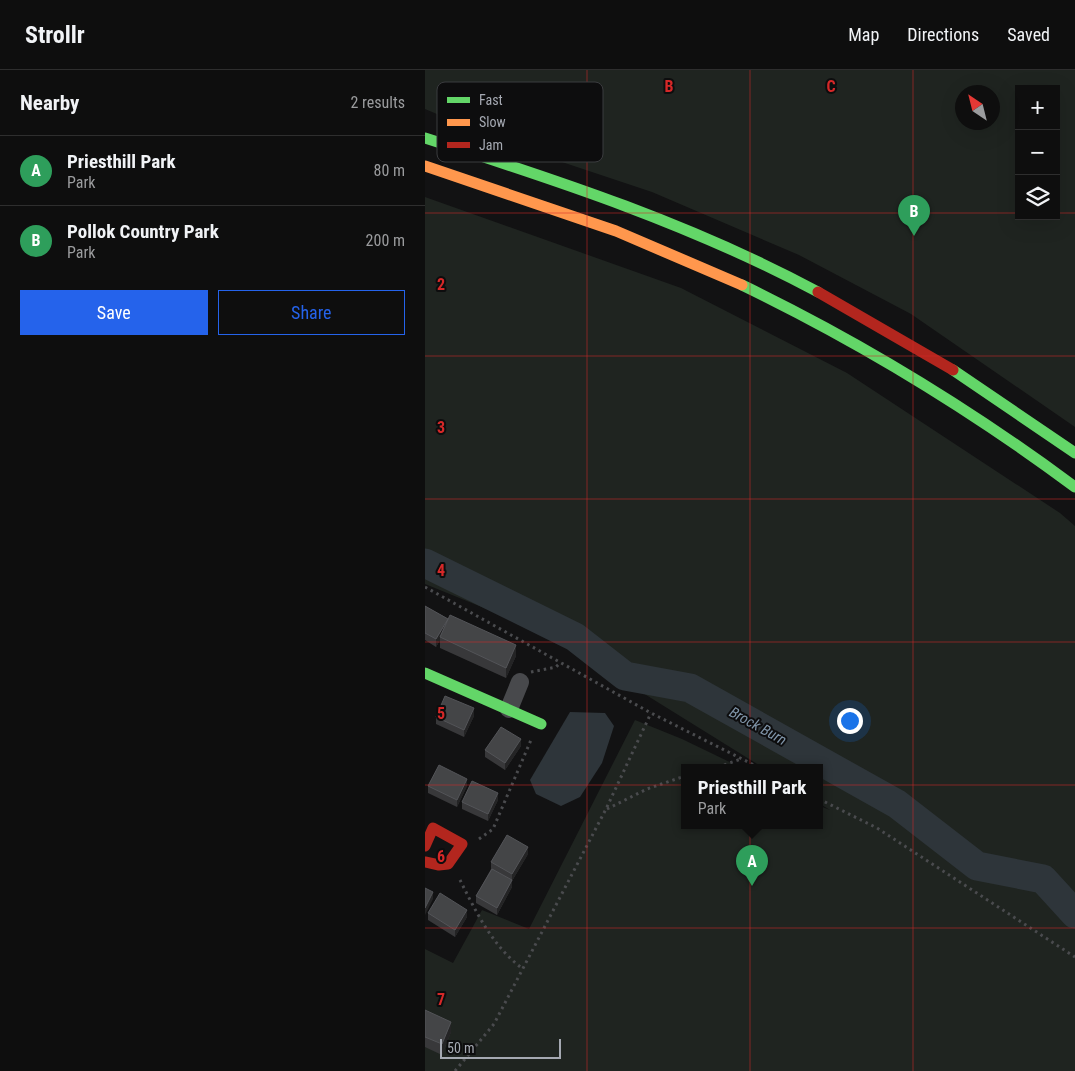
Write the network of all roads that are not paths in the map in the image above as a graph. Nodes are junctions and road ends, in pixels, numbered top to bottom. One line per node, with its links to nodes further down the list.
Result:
1 (425, 138): 2 (main road)
2 (437, 142)
3 (500, 162): 5 (main road)
4 (425, 166): 6 (main road)
5 (1075, 452)
6 (1075, 487)
7 (425, 673): 9 (main road)
8 (520, 682): 9 (street)
9 (509, 709): 10 (main road)
10 (539, 723)
11 (425, 846): 12 (main road)
12 (425, 862)

